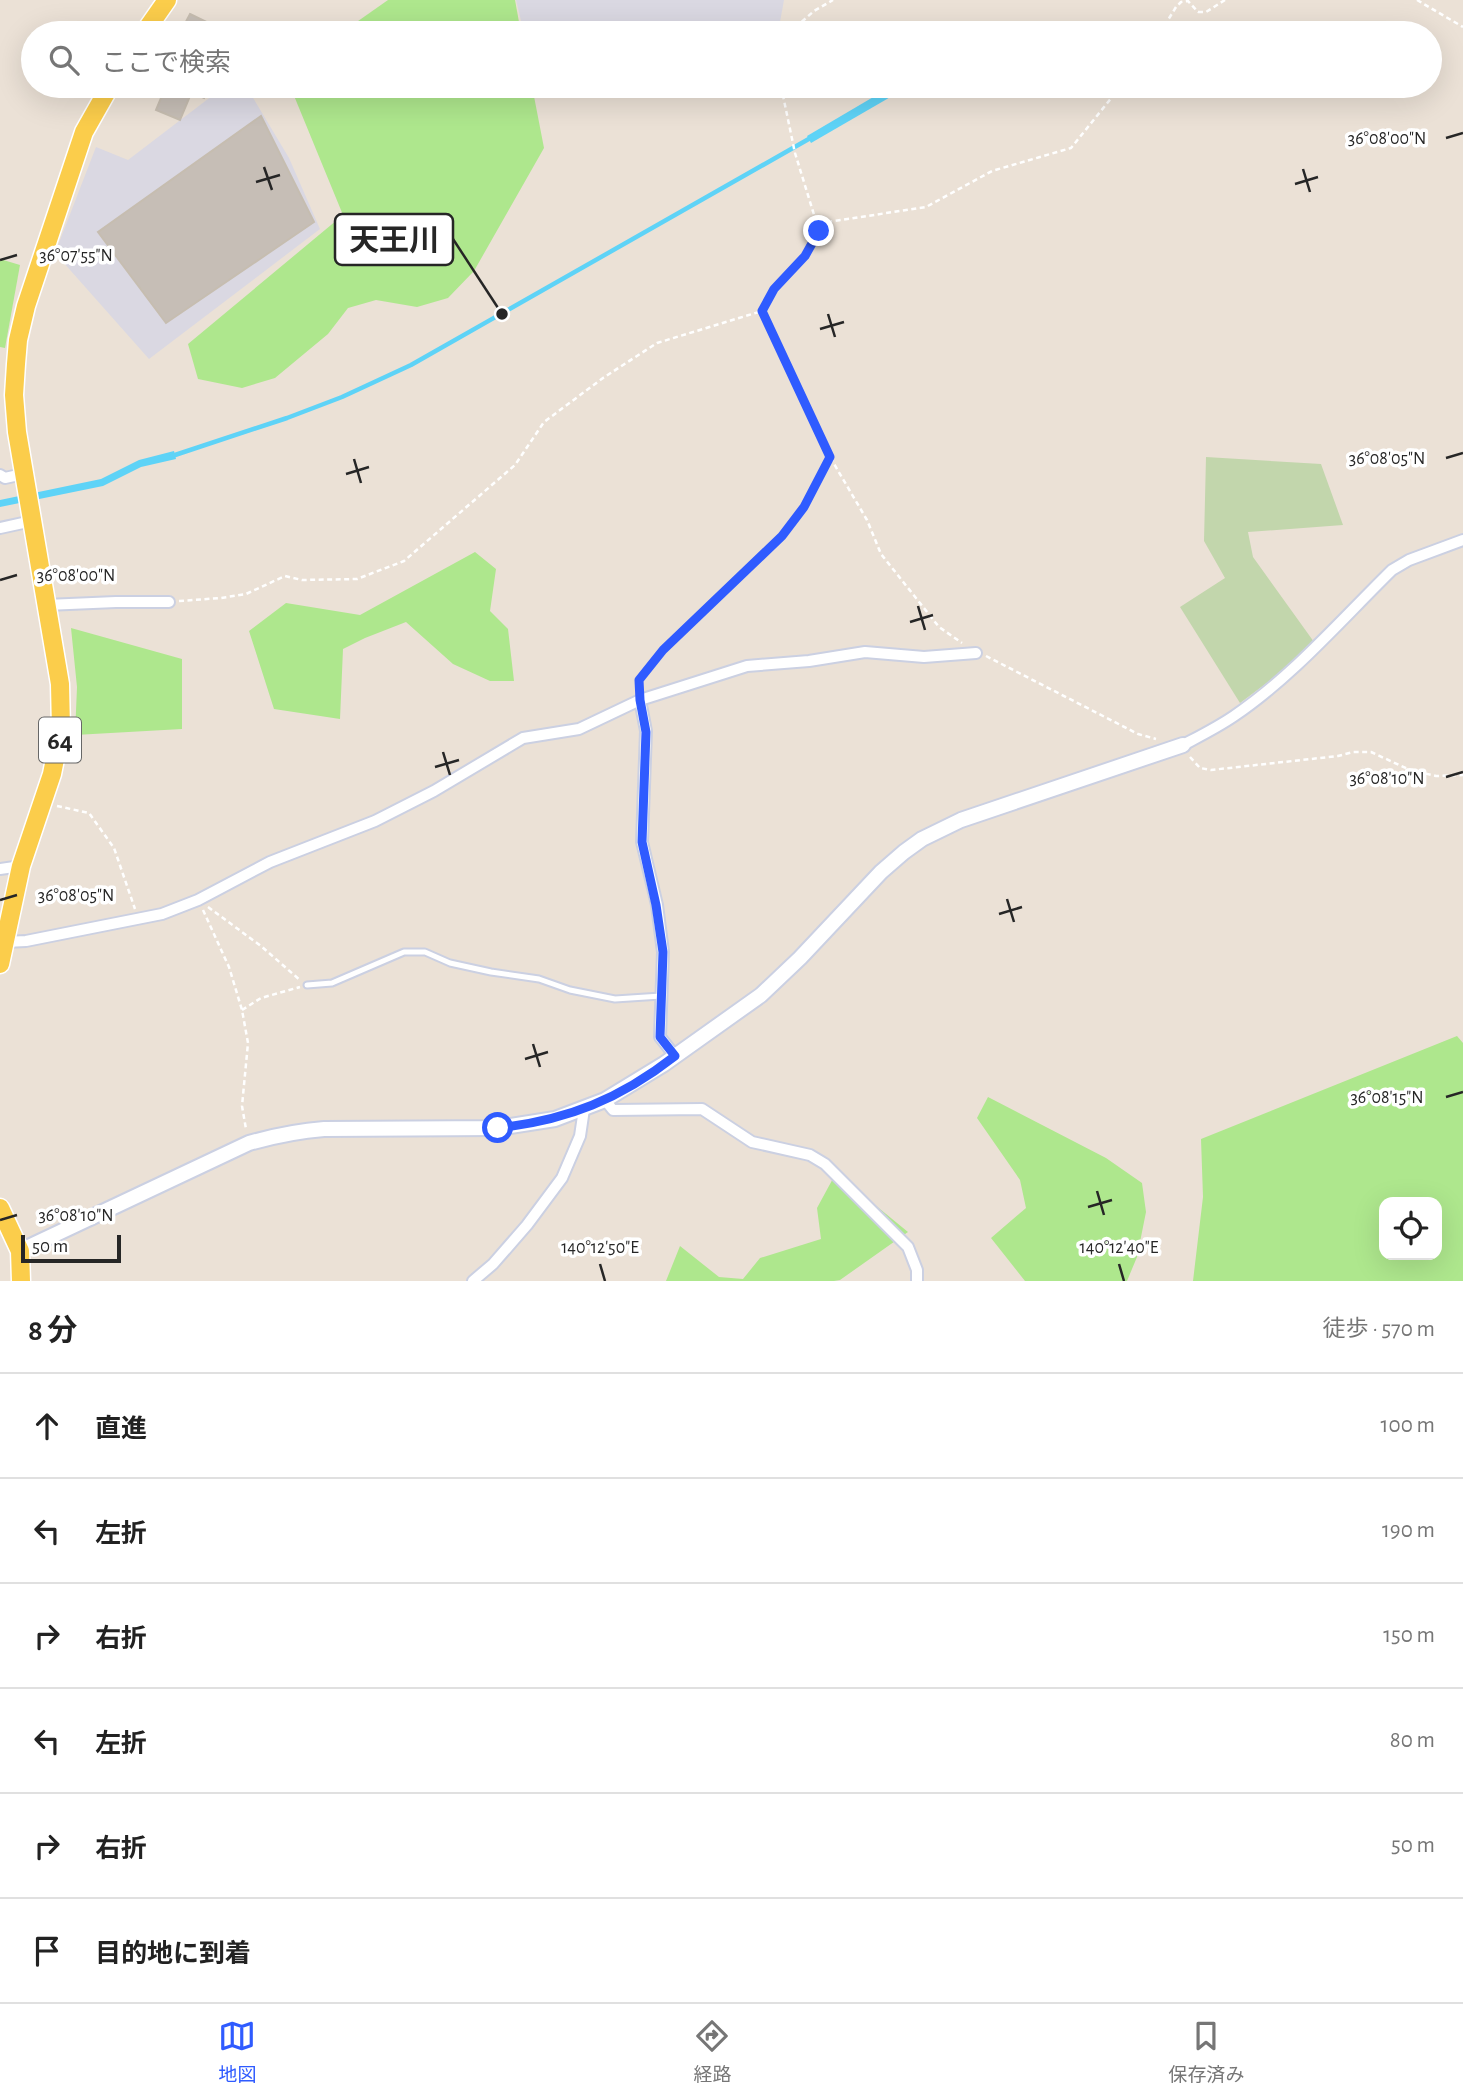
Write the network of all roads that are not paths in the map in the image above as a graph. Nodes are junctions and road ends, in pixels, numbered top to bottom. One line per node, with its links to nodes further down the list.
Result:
1 (167, 0): 2 (main road)
2 (152, 21)
3 (103, 98): 5 (main road, 64)
4 (0, 475): 5 (street)
5 (24, 481): 6 (main road, 64)
6 (31, 515): 7 (street); 10 (main road, 64)
7 (0, 528)
8 (1463, 540): 13 (street)
9 (169, 602): 10 (street)
10 (46, 605): 14 (main road, 64)
11 (976, 653): 12 (street)
12 (640, 700): 16 (street); 19 (street)
13 (1183, 746): 20 (street)
14 (20, 866): 15 (street); 16 (main road, 64)
15 (0, 869)
16 (5, 942): 17 (main road, 64)
17 (0, 964)
18 (307, 985): 19 (lane)
19 (661, 996): 20 (street)
20 (675, 1056): 21 (street)
21 (606, 1100): 22 (street); 27 (street)
22 (584, 1110): 24 (street); 26 (street)
23 (0, 1208): 24 (main road)
24 (20, 1251): 25 (main road)
25 (21, 1281)
26 (472, 1281)
27 (917, 1281)

